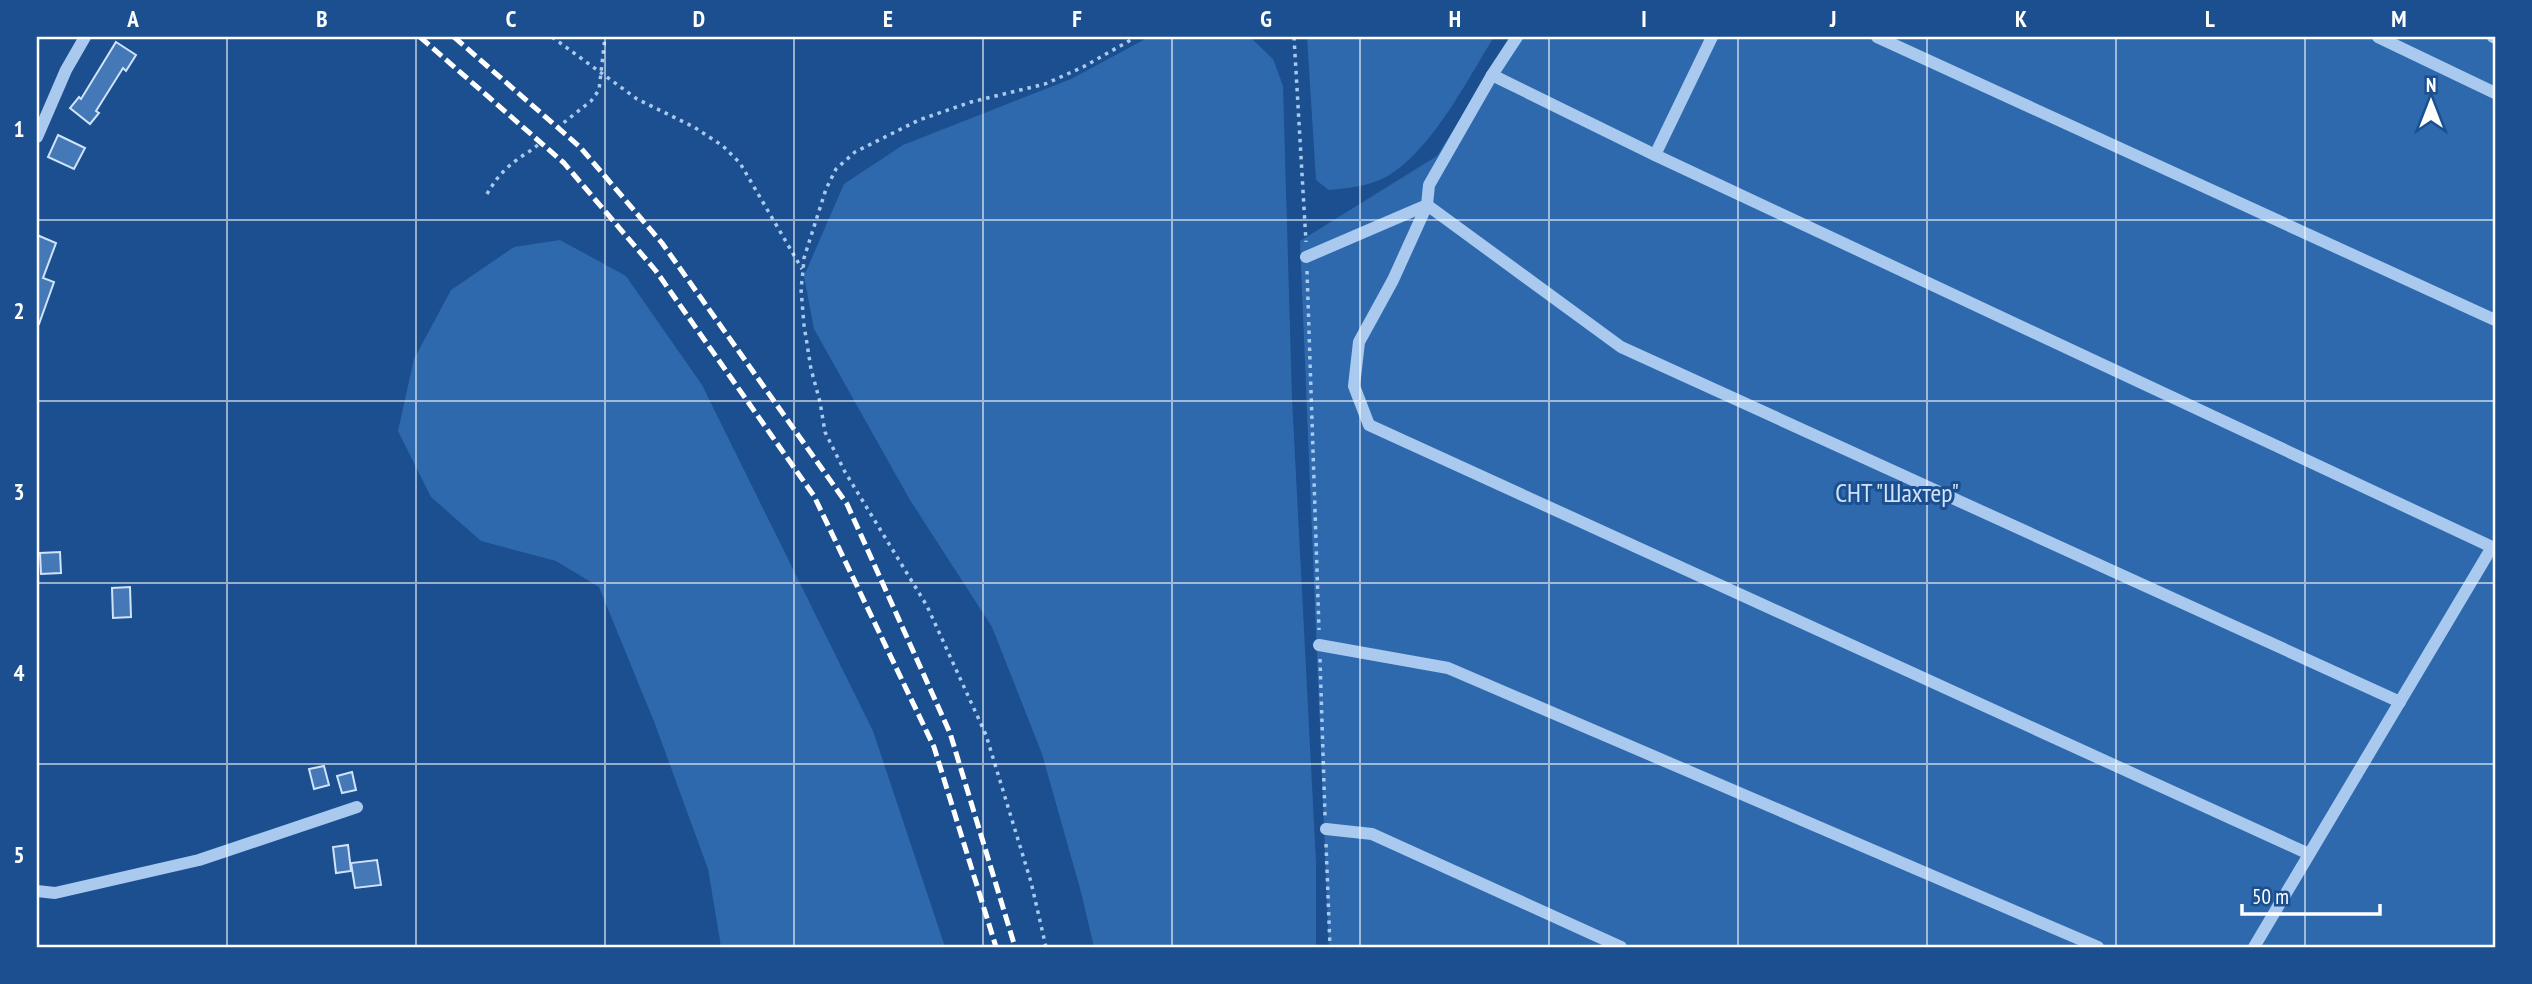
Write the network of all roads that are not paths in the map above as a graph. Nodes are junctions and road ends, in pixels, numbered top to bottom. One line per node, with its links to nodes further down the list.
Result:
1 (85, 37): 8 (street)
2 (1517, 37): 6 (street)
3 (1712, 37): 9 (street)
4 (1877, 37): 12 (street)
5 (2378, 37): 7 (street)
6 (1492, 75): 9 (street); 10 (street)
7 (2495, 93)
8 (37, 137)
9 (1655, 155): 13 (street)
10 (1427, 205): 11 (street); 15 (street); 18 (street)
11 (1306, 257)
12 (2495, 320)
13 (2494, 545): 15 (street)
14 (1320, 645): 21 (street)
15 (2400, 702): 18 (street)
16 (357, 807): 19 (street)
17 (1326, 829): 20 (street)
18 (2309, 854): 22 (street)
19 (37, 891)
20 (1621, 947)
21 (2098, 947)
22 (2254, 947)

